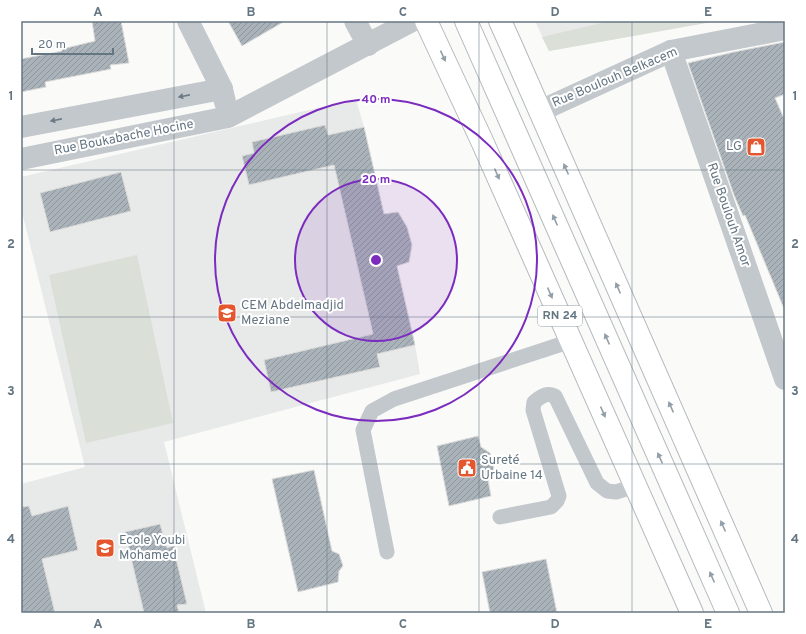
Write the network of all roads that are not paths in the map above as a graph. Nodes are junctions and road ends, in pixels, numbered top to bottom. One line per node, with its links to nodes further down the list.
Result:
1 (188, 21): 10 (street)
2 (355, 21): 8 (street)
3 (412, 21): 8 (street, Rue Boukabache Hocine)
4 (426, 21): 15 (main road, RN 24, one-way to 15)
5 (466, 21): 21 (main road, RN 24, one-way to 5)
6 (500, 21): 11 (main road)
7 (785, 29): 9 (street, Rue Boulouh Belkacem)
8 (368, 45): 12 (street, Rue Boukabache Hocine)
9 (671, 51): 11 (street, Rue Boulouh Belkacem); 16 (street, Rue Boulouh Amor)
10 (222, 89): 12 (street); 13 (street, one-way to 13)
11 (540, 111): 22 (main road, one-way to 11)
12 (228, 117): 14 (street, Rue Boukabache Hocine)
13 (21, 127)
14 (21, 159)
15 (571, 341): 17 (main road, RN 24, one-way to 17); 19 (lane)
16 (785, 378)
17 (636, 486): 18 (lane); 20 (main road, RN 24)
18 (500, 517)
19 (388, 552)
20 (692, 613)
21 (728, 613)
22 (761, 613)

